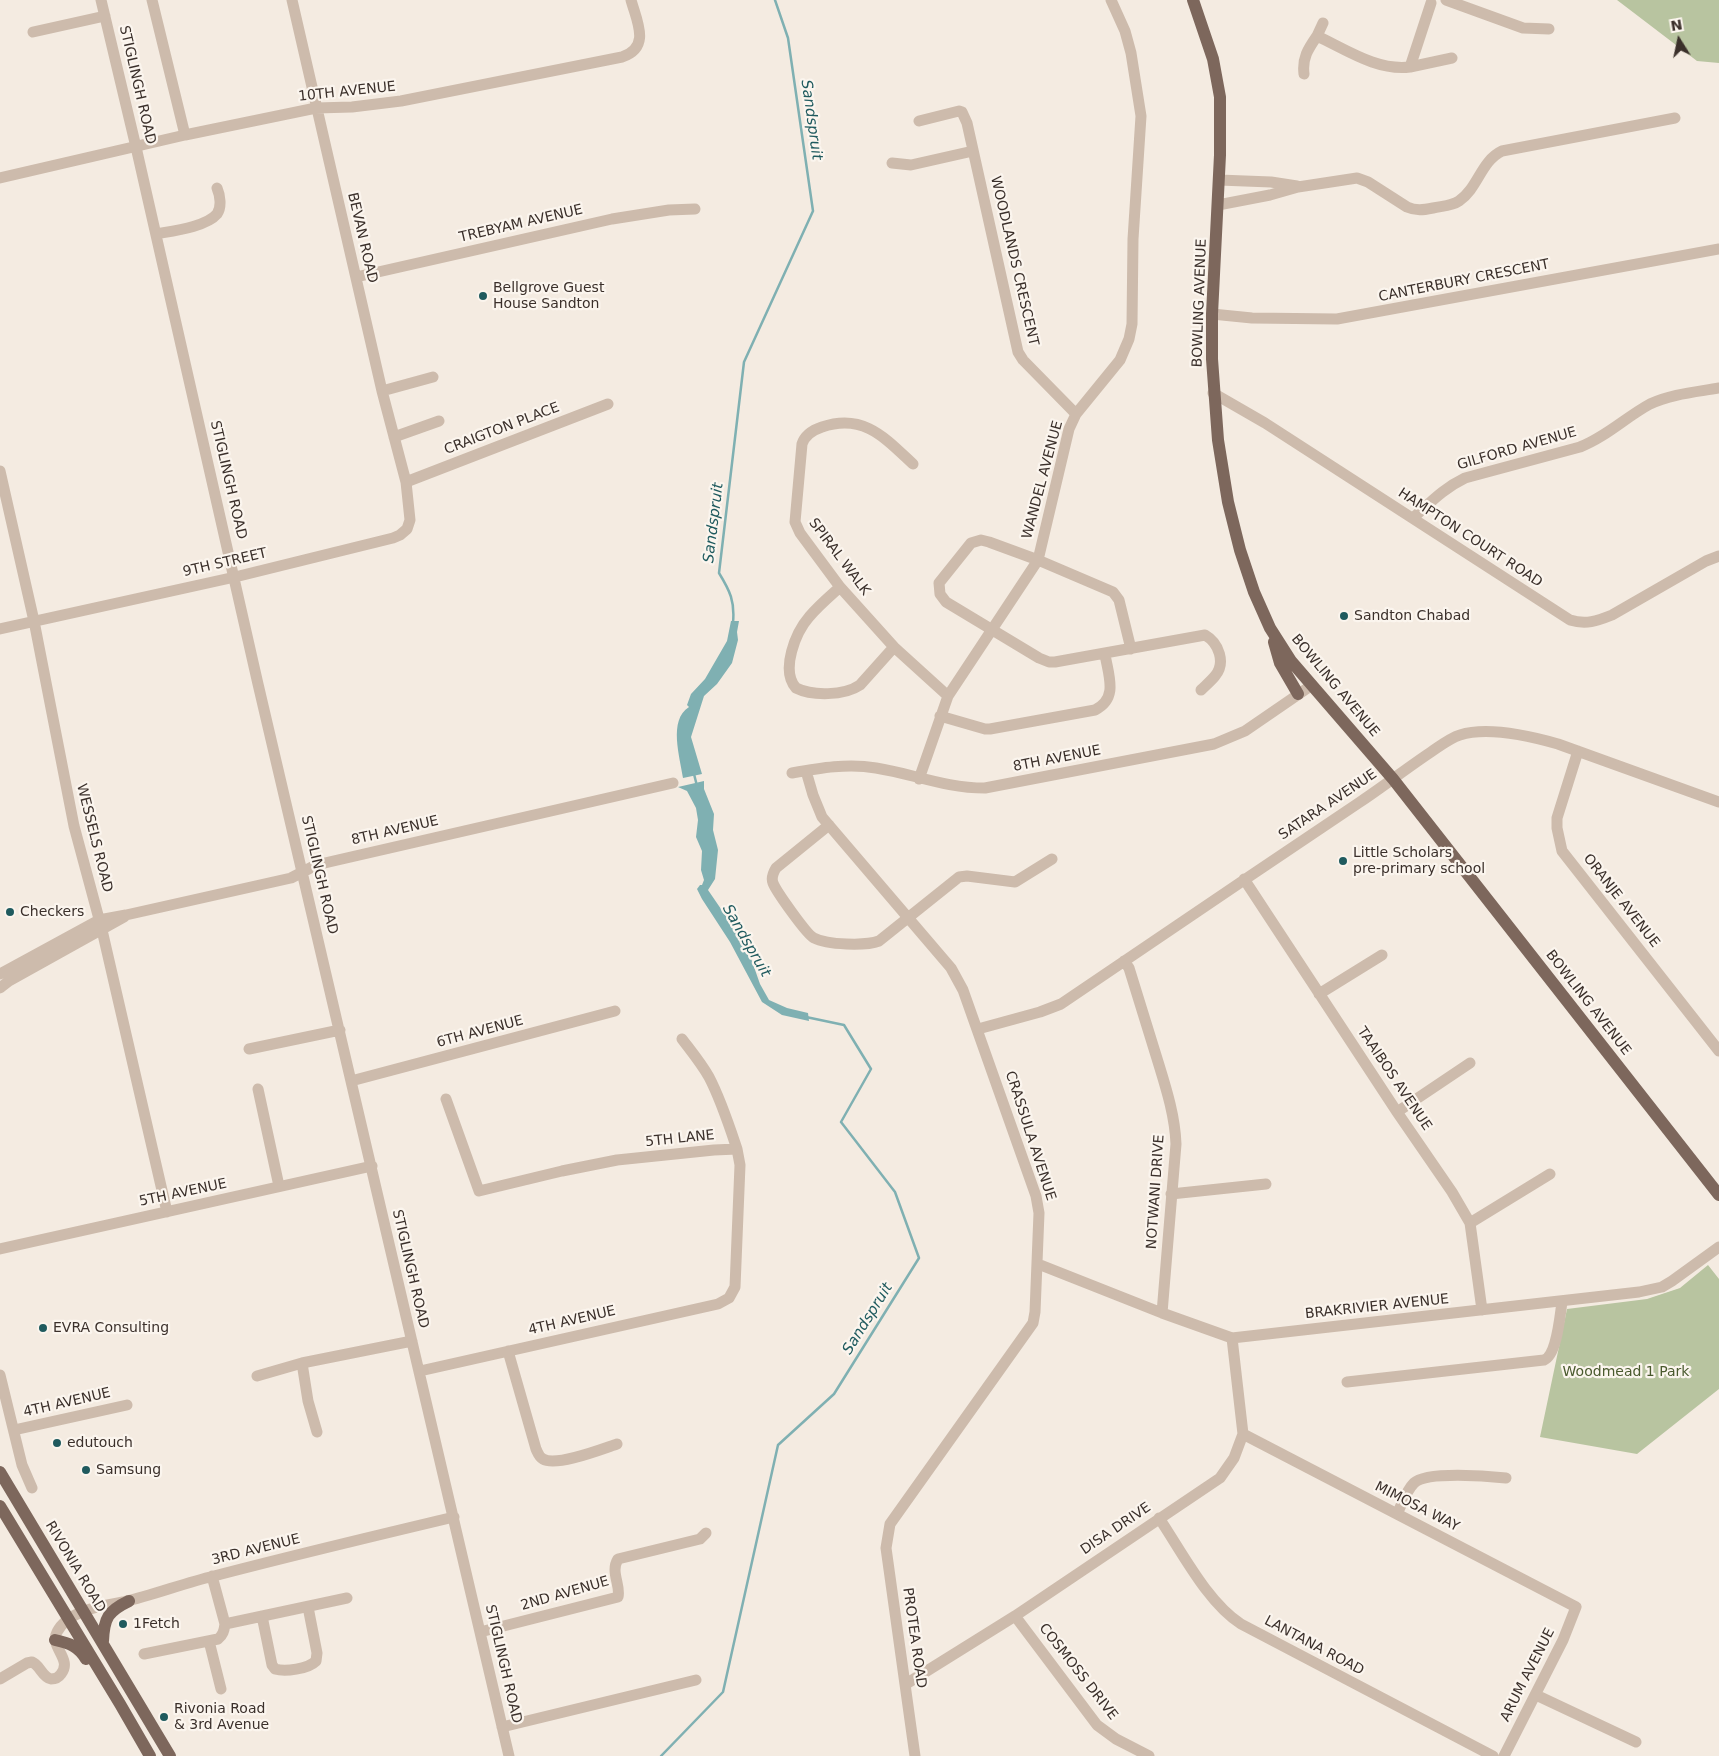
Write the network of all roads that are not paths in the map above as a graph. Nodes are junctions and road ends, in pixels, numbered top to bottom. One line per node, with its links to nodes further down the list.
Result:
1 (101, 0): 9 (street, STIGLINGH ROAD)
2 (152, 0): 20 (street)
3 (292, 0): 17 (street, BEVAN ROAD)
4 (631, 0): 17 (street, 10TH AVENUE)
5 (1111, 0): 39 (street, WANDEL AVENUE)
6 (1193, 0): 25 (main road, BOWLING AVENUE)
7 (1446, 0): 11 (street)
8 (1433, 1): 15 (street)
9 (105, 16): 12 (street); 21 (street, STIGLINGH ROAD)
10 (1323, 23): 13 (street)
11 (1548, 29)
12 (34, 32)
13 (1318, 36): 15 (street); 16 (street)
14 (1452, 58): 15 (street)
15 (1410, 67)
16 (1304, 74)
17 (316, 108): 20 (street, 10TH AVENUE); 32 (street, BEVAN ROAD)
18 (1675, 118): 26 (street)
19 (920, 121): 22 (street, WOODLANDS CRESCENT)
20 (185, 135): 21 (street, 10TH AVENUE)
21 (136, 147): 24 (street, 10TH AVENUE); 30 (street, STIGLINGH ROAD)
22 (973, 151): 23 (street); 39 (street, WOODLANDS CRESCENT)
23 (892, 163)
24 (0, 178)
25 (1219, 180): 26 (street); 28 (main road, BOWLING AVENUE)
26 (1298, 187): 28 (street)
27 (217, 188): 30 (street)
28 (1218, 204): 33 (main road, BOWLING AVENUE)
29 (695, 209): 32 (street, TREBYAM AVENUE)
30 (156, 234): 48 (street, STIGLINGH ROAD)
31 (1719, 249): 33 (street, CANTERBURY CRESCENT)
32 (356, 277): 36 (street, BEVAN ROAD)
33 (1212, 314): 37 (main road, BOWLING AVENUE)
34 (433, 377): 36 (street)
35 (1719, 388): 45 (street, GILFORD AVENUE)
36 (382, 391): 41 (street, BEVAN ROAD)
37 (1213, 393): 45 (street, HAMPTON COURT ROAD); 51 (main road, BOWLING AVENUE)
38 (608, 404): 44 (street, CRAIGTON PLACE)
39 (1076, 414): 47 (street, WANDEL AVENUE)
40 (439, 421): 41 (street)
41 (394, 437): 44 (street, BEVAN ROAD)
42 (913, 464): 49 (street, SPIRAL WALK)
43 (0, 471): 50 (street, WESSELS ROAD)
44 (406, 482): 48 (street, 9TH STREET)
45 (1413, 518): 46 (street, HAMPTON COURT ROAD)
46 (1719, 556)
47 (1038, 560): 53 (street, WANDEL AVENUE); 53 (street); 55 (street)
48 (235, 577): 50 (street, 9TH STREET); 71 (street, STIGLINGH ROAD)
49 (840, 587): 54 (street, SPIRAL WALK); 54 (street)
50 (34, 621): 52 (street, 9TH STREET); 74 (street, WESSELS ROAD)
51 (1270, 628): 57 (main road, BOWLING AVENUE); 59 (main road)
52 (0, 629)
53 (992, 630): 56 (street); 60 (street, WANDEL AVENUE)
54 (894, 647): 60 (street, SPIRAL WALK)
55 (1131, 649): 56 (street); 58 (street)
56 (1105, 654): 61 (street)
57 (1312, 685): 59 (street, 8TH AVENUE); 66 (main road, BOWLING AVENUE)
58 (1201, 690)
59 (1298, 694): 65 (street, 8TH AVENUE)
60 (948, 696): 61 (street, WANDEL AVENUE)
61 (940, 716): 65 (street, WANDEL AVENUE)
62 (1578, 751): 66 (street, SATARA AVENUE); 68 (street, SATARA AVENUE); 84 (street, ORANJE AVENUE)
63 (806, 770): 64 (street, 8TH AVENUE); 65 (street, 8TH AVENUE); 69 (street, CRASSULA AVENUE)
64 (792, 773)
65 (920, 779)
66 (1394, 779): 72 (street, SATARA AVENUE); 96 (main road, BOWLING AVENUE)
67 (673, 783): 71 (street, 8TH AVENUE)
68 (1719, 802)
69 (829, 825): 73 (street, CRASSULA AVENUE); 73 (street)
70 (1052, 860): 73 (street)
71 (303, 872): 74 (street, 8TH AVENUE); 81 (street, STIGLINGH ROAD)
72 (1244, 879): 76 (street, SATARA AVENUE); 78 (street, TAAIBOS AVENUE)
73 (909, 918): 80 (street, CRASSULA AVENUE)
74 (100, 924): 77 (street, 8TH AVENUE); 97 (street, WESSELS ROAD)
75 (1382, 955): 78 (street)
76 (1124, 961): 80 (street, SATARA AVENUE); 95 (street, NOTWANI DRIVE)
77 (3, 979)
78 (1319, 994): 89 (street, TAAIBOS AVENUE)
79 (615, 1011): 86 (street, 6TH AVENUE)
80 (978, 1029): 101 (street, CRASSULA AVENUE)
81 (340, 1030): 83 (street); 86 (street, STIGLINGH ROAD)
82 (682, 1039): 90 (street)
83 (249, 1050)
84 (1719, 1051)
85 (1470, 1062): 89 (street)
86 (352, 1081): 91 (street, STIGLINGH ROAD)
87 (258, 1089): 94 (street)
88 (446, 1099): 90 (street, 5TH LANE)
89 (1397, 1112): 98 (street, TAAIBOS AVENUE)
90 (737, 1149): 107 (street, 4TH AVENUE)
91 (372, 1166): 94 (street, 5TH AVENUE); 106 (street, STIGLINGH ROAD)
92 (1550, 1174): 98 (street)
93 (1266, 1184): 95 (street)
94 (279, 1186): 97 (street, 5TH AVENUE)
95 (1172, 1194): 104 (street, NOTWANI DRIVE)
96 (1719, 1195)
97 (167, 1212): 100 (street, 5TH AVENUE)
98 (1470, 1223): 103 (street, TAAIBOS AVENUE)
99 (1719, 1247): 102 (street, BRAKRIVIER AVENUE)
100 (0, 1249)
101 (1038, 1264): 104 (street, BRAKRIVIER AVENUE); 126 (street, CRASSULA AVENUE)
102 (1562, 1302): 103 (street, BRAKRIVIER AVENUE); 112 (street)
103 (1482, 1310): 105 (street, BRAKRIVIER AVENUE)
104 (1162, 1313): 105 (street, BRAKRIVIER AVENUE)
105 (1232, 1338): 117 (street, DISA DRIVE)
106 (412, 1341): 108 (street); 109 (street, STIGLINGH ROAD)
107 (508, 1351): 109 (street, 4TH AVENUE); 118 (street)
108 (302, 1363): 111 (street); 116 (street)
109 (420, 1371): 124 (street, STIGLINGH ROAD)
110 (0, 1375): 113 (street)
111 (257, 1376)
112 (1347, 1382)
113 (2, 1395): 115 (street)
114 (127, 1405): 115 (street, 4TH AVENUE)
115 (14, 1430): 121 (street)
116 (317, 1432)
117 (1244, 1434): 123 (street, MIMOSA WAY); 125 (street, DISA DRIVE)
118 (617, 1444)
119 (0, 1472): 133 (main road, RIVONIA ROAD)
120 (1506, 1478): 123 (street)
121 (32, 1488)
122 (0, 1506): 136 (main road)
123 (1397, 1514): 132 (street, MIMOSA WAY)
124 (454, 1517): 128 (street, 3RD AVENUE); 138 (street, STIGLINGH ROAD)
125 (1159, 1518): 135 (street, DISA DRIVE); 156 (street, LANTANA ROAD)
126 (890, 1524): 145 (street, PROTEA ROAD)
127 (706, 1533): 138 (street, 2ND AVENUE)
128 (212, 1576): 130 (street, 3RD AVENUE); 137 (street)
129 (346, 1598): 131 (street)
130 (129, 1600): 133 (street, 3RD AVENUE); 140 (main road)
131 (308, 1606): 134 (street); 134 (street)
132 (1576, 1607): 147 (street, ARUM AVENUE)
133 (83, 1610): 136 (street, 3RD AVENUE); 140 (main road, RIVONIA ROAD)
134 (262, 1616): 137 (street)
135 (1016, 1616): 145 (street, DISA DRIVE); 155 (street, COSMOSS DRIVE)
136 (70, 1620): 139 (street, 3RD AVENUE); 148 (main road)
137 (224, 1624): 141 (street)
138 (480, 1632): 149 (street, STIGLINGH ROAD)
139 (55, 1640): 143 (street); 148 (main road)
140 (103, 1641): 152 (main road, RIVONIA ROAD)
141 (209, 1641): 142 (street); 146 (street)
142 (144, 1654)
143 (0, 1679)
144 (696, 1680): 149 (street)
145 (906, 1684): 154 (street, PROTEA ROAD)
146 (221, 1689)
147 (1536, 1695): 150 (street); 157 (street, ARUM AVENUE)
148 (120, 1704): 151 (main road)
149 (502, 1727): 153 (street, STIGLINGH ROAD)
150 (1636, 1742)
151 (150, 1756)
152 (170, 1756)
153 (508, 1756)
154 (915, 1756)
155 (1149, 1756)
156 (1493, 1756)
157 (1504, 1756)

